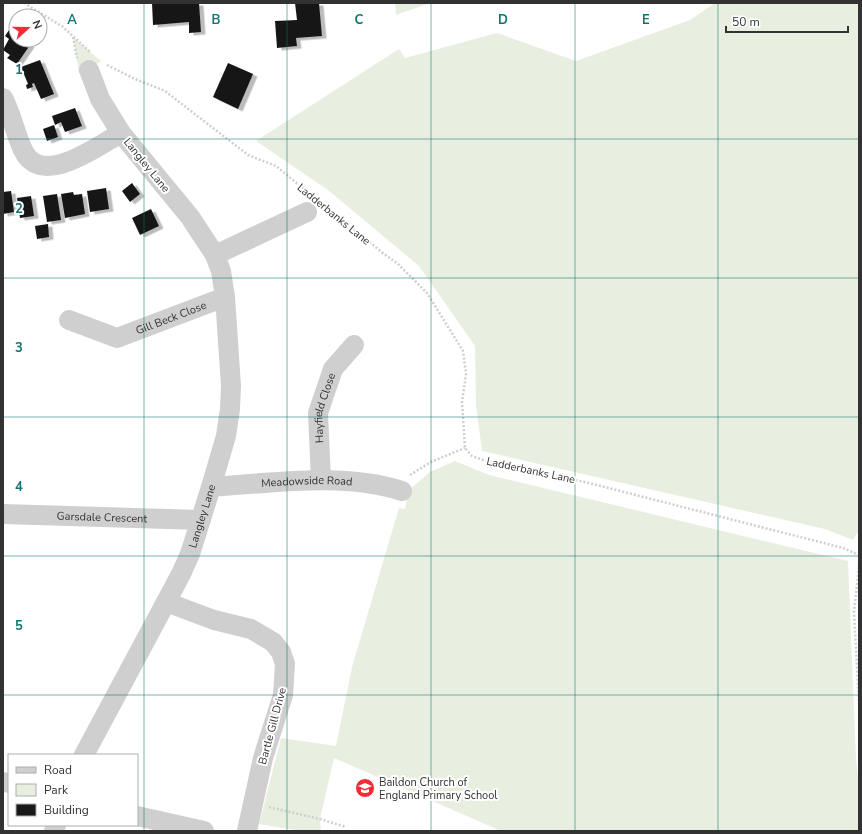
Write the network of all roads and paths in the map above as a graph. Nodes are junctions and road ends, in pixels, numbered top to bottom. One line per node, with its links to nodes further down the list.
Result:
1 (24, 3): 2 (path)
2 (73, 37)
3 (113, 68): 7 (path, Ladderbanks Lane)
4 (89, 70): 6 (street, Langley Lane)
5 (3, 98): 6 (street)
6 (121, 133): 8 (street, Langley Lane)
7 (314, 203): 8 (street); 12 (path, Ladderbanks Lane)
8 (215, 255): 9 (street, Langley Lane)
9 (225, 297): 10 (street, Gill Beck Close); 15 (street, Langley Lane)
10 (69, 320)
11 (354, 345): 14 (street, Hayfield Close)
12 (465, 448): 13 (path); 19 (path, Ladderbanks Lane)
13 (411, 474)
14 (321, 480): 15 (street, Meadowside Road); 16 (street, Meadowside Road)
15 (211, 487): 18 (street, Langley Lane)
16 (402, 492)
17 (3, 514): 18 (street, Garsdale Crescent)
18 (201, 520): 21 (street, Langley Lane)
19 (859, 555)
20 (859, 567): 22 (path)
21 (166, 602): 23 (street, Langley Lane); 24 (street, Bartle Gill Drive)
22 (859, 703)
23 (85, 754)
24 (253, 803): 27 (path); 29 (street, Bartle Gill Drive)
25 (138, 816): 26 (street)
26 (158, 826): 28 (street)
27 (346, 827)
28 (204, 831)
29 (247, 831)

